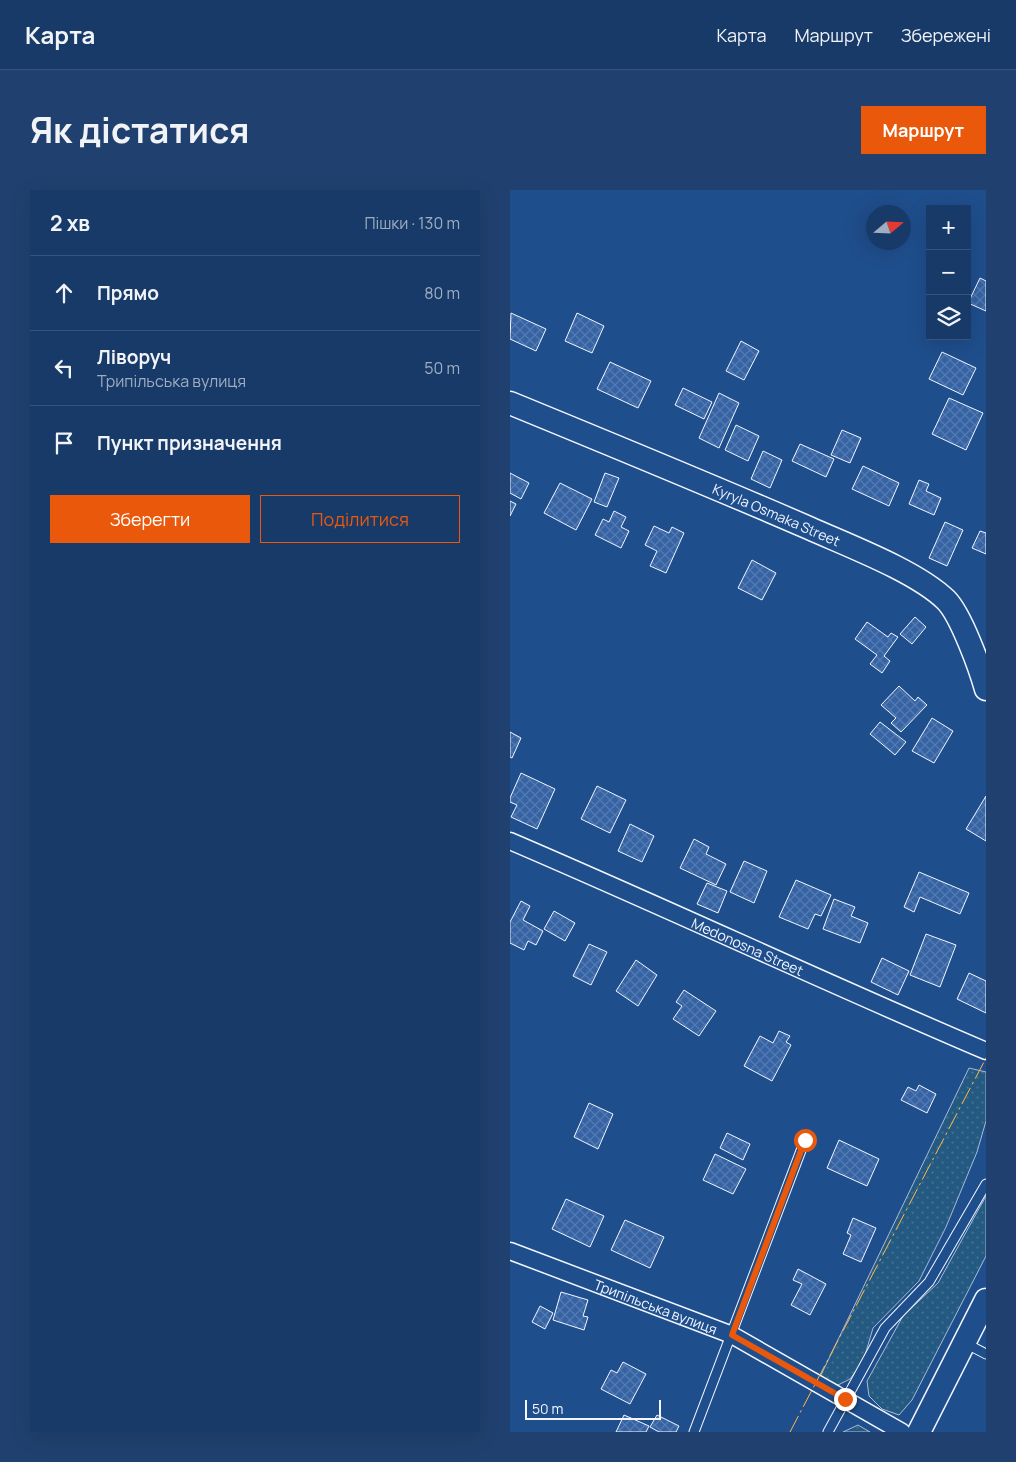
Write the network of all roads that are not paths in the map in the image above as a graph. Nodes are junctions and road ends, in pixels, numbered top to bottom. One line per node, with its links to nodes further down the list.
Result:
1 (510, 403): 2 (street, Kyryla Osmaka Street)
2 (983, 662): 3 (street, Kyryla Osmaka Street)
3 (986, 689)
4 (510, 841): 5 (street, Medonosna Street)
5 (986, 1051)
6 (805, 1140): 10 (lane)
7 (986, 1184): 13 (lane)
8 (510, 1251): 10 (street, Трипільська вулиця)
9 (986, 1300): 11 (street)
10 (732, 1335): 13 (street, Трипільська вулиця); 14 (lane)
11 (964, 1343): 12 (lane); 17 (street)
12 (986, 1354)
13 (845, 1399): 15 (lane); 16 (street, Трипільська вулиця)
14 (694, 1432)
15 (828, 1432)
16 (902, 1432)
17 (919, 1432)

